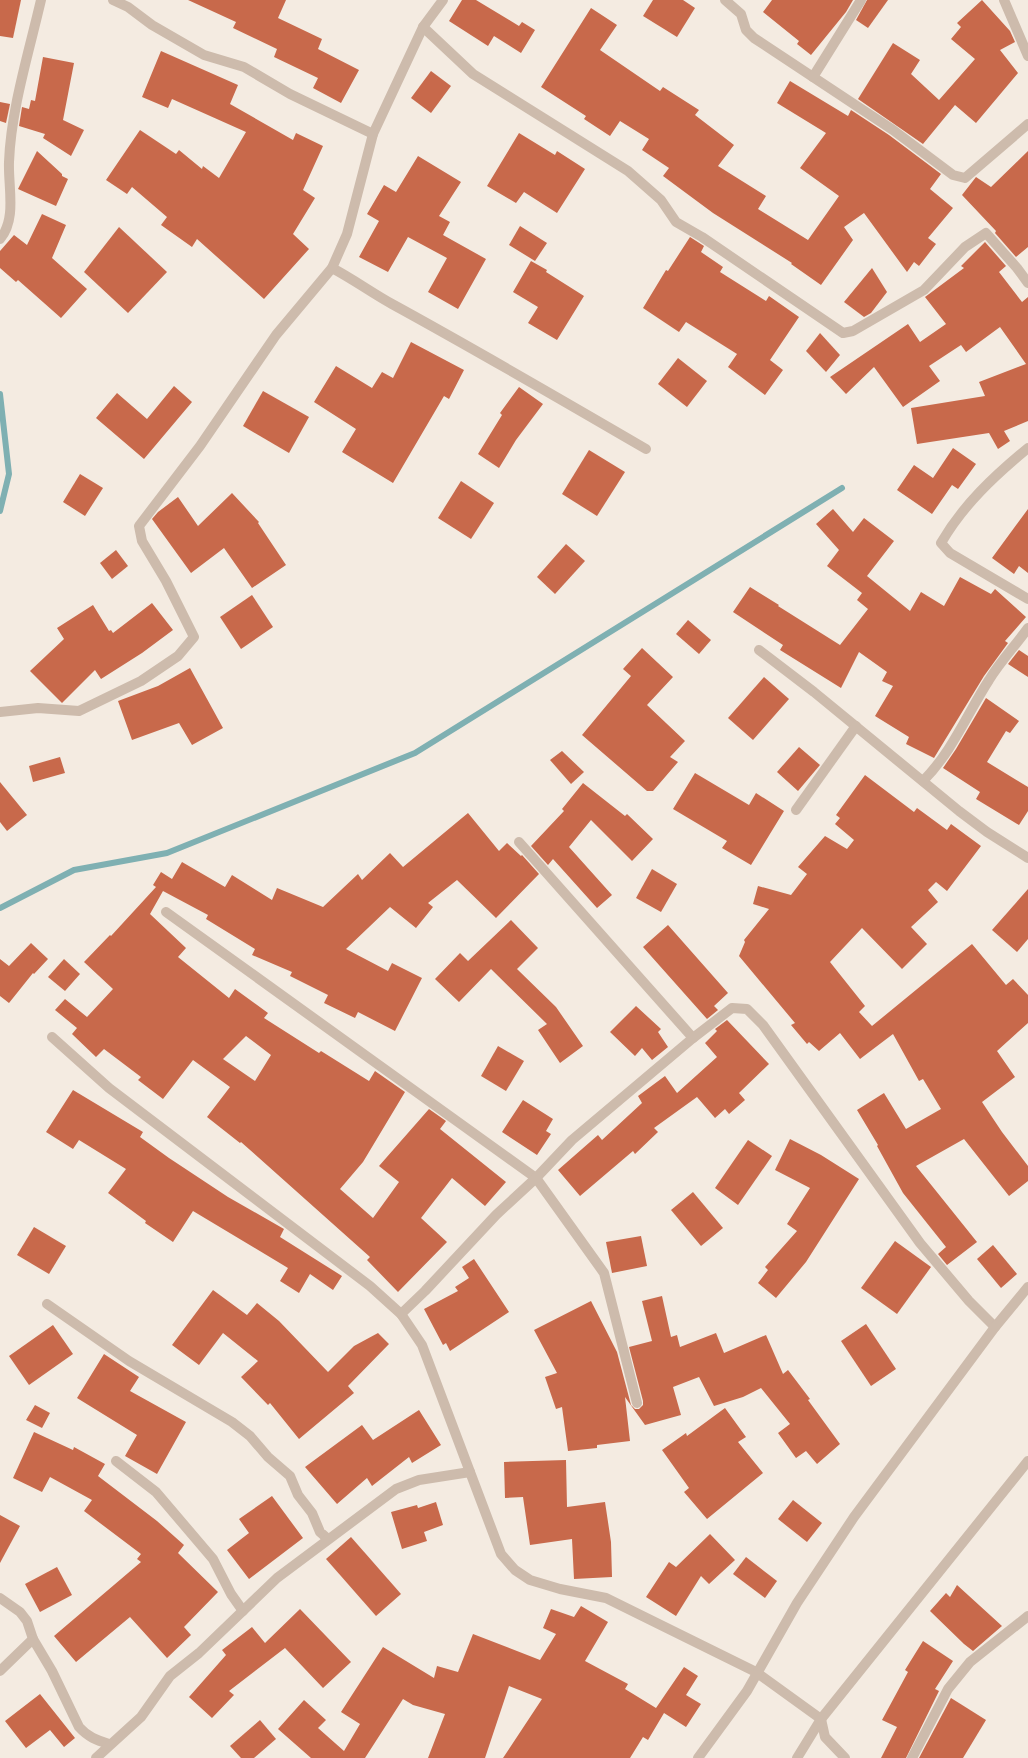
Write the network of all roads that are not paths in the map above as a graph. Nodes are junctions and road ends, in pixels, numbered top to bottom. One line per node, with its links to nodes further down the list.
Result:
1 (41, 0): 12 (street)
2 (112, 0): 11 (street)
3 (442, 0): 7 (street)
4 (725, 0): 9 (street)
5 (861, 0): 9 (street)
6 (1004, 0): 8 (street)
7 (423, 27): 11 (street); 14 (street)
8 (1028, 56)
9 (813, 77): 10 (street)
10 (1028, 124)
11 (373, 134): 13 (street)
12 (0, 240)
13 (332, 268): 16 (street); 20 (street)
14 (1028, 283)
15 (1028, 448): 17 (street)
16 (646, 449)
17 (1028, 599)
18 (1028, 628): 22 (street)
19 (759, 650): 21 (street)
20 (0, 712)
21 (856, 726): 22 (street); 23 (street)
22 (923, 780): 25 (street)
23 (796, 810)
24 (519, 842): 28 (street)
25 (1028, 858)
26 (166, 912): 29 (street)
27 (52, 1037): 32 (street)
28 (693, 1038): 29 (street); 33 (street)
29 (536, 1178): 32 (street); 34 (street)
30 (1028, 1287): 33 (street)
31 (46, 1304): 38 (street)
32 (401, 1314): 37 (street)
33 (994, 1327): 44 (street)
34 (637, 1404)
35 (116, 1461): 40 (street)
36 (1028, 1461): 45 (street)
37 (470, 1472): 38 (street); 44 (street)
38 (328, 1539): 40 (street)
39 (0, 1598): 42 (street)
40 (243, 1611): 46 (street)
41 (1028, 1616): 51 (street)
42 (34, 1639): 43 (street); 46 (street)
43 (0, 1671)
44 (756, 1672): 45 (street); 48 (street)
45 (821, 1720): 49 (street); 50 (street)
46 (109, 1744): 47 (street)
47 (96, 1758)
48 (698, 1758)
49 (797, 1758)
50 (845, 1758)
51 (912, 1758)

